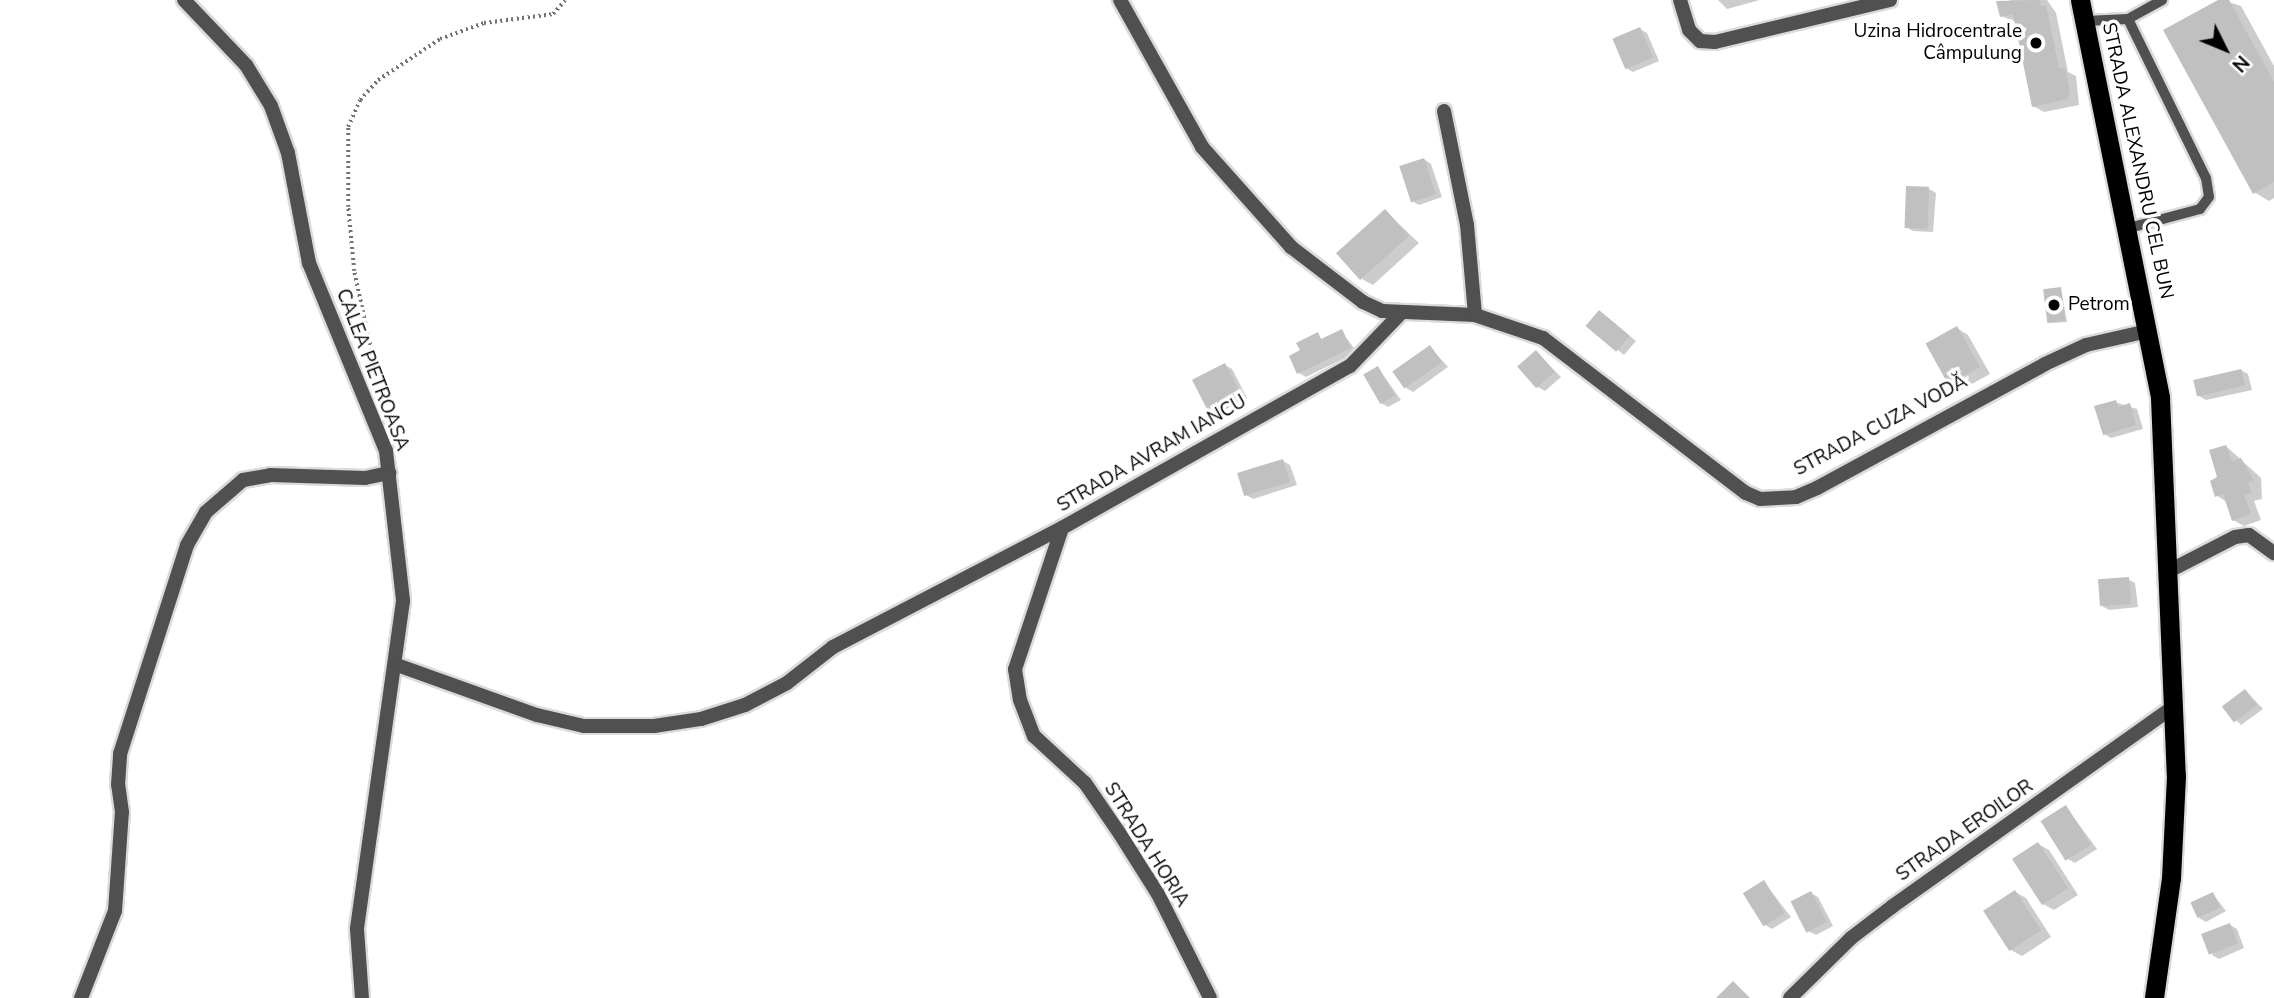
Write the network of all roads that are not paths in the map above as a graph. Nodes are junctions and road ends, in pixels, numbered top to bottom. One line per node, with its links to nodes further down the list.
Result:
1 (184, 0): 14 (street, CALEA PIETROASA)
2 (1120, 0): 11 (street, STRADA CUZA VODĂ)
3 (1680, 0): 4 (street)
4 (1890, 0)
5 (2080, 0): 8 (highway, STRADA ALEXANDRU CEL BUN)
6 (2162, 0): 7 (lane)
7 (2128, 19): 8 (lane); 10 (lane)
8 (2085, 21): 10 (highway, STRADA ALEXANDRU CEL BUN)
9 (1444, 111): 12 (street)
10 (2129, 228): 13 (highway, STRADA ALEXANDRU CEL BUN)
11 (1401, 314): 12 (street, STRADA CUZA VODĂ); 15 (street, STRADA AVRAM IANCU)
12 (1475, 314): 13 (street, STRADA CUZA VODĂ)
13 (2148, 331): 17 (highway)
14 (389, 474): 18 (street, CALEA PIETROASA); 20 (street)
15 (1062, 528): 18 (street, STRADA AVRAM IANCU); 22 (street, STRADA HORIA)
16 (2274, 553): 17 (street)
17 (2167, 572): 19 (highway)
18 (397, 664): 21 (street, CALEA PIETROASA)
19 (2173, 707): 23 (street, STRADA EROILOR); 24 (highway)
20 (81, 998)
21 (362, 998)
22 (1210, 998)
23 (1790, 998)
24 (2154, 998)

